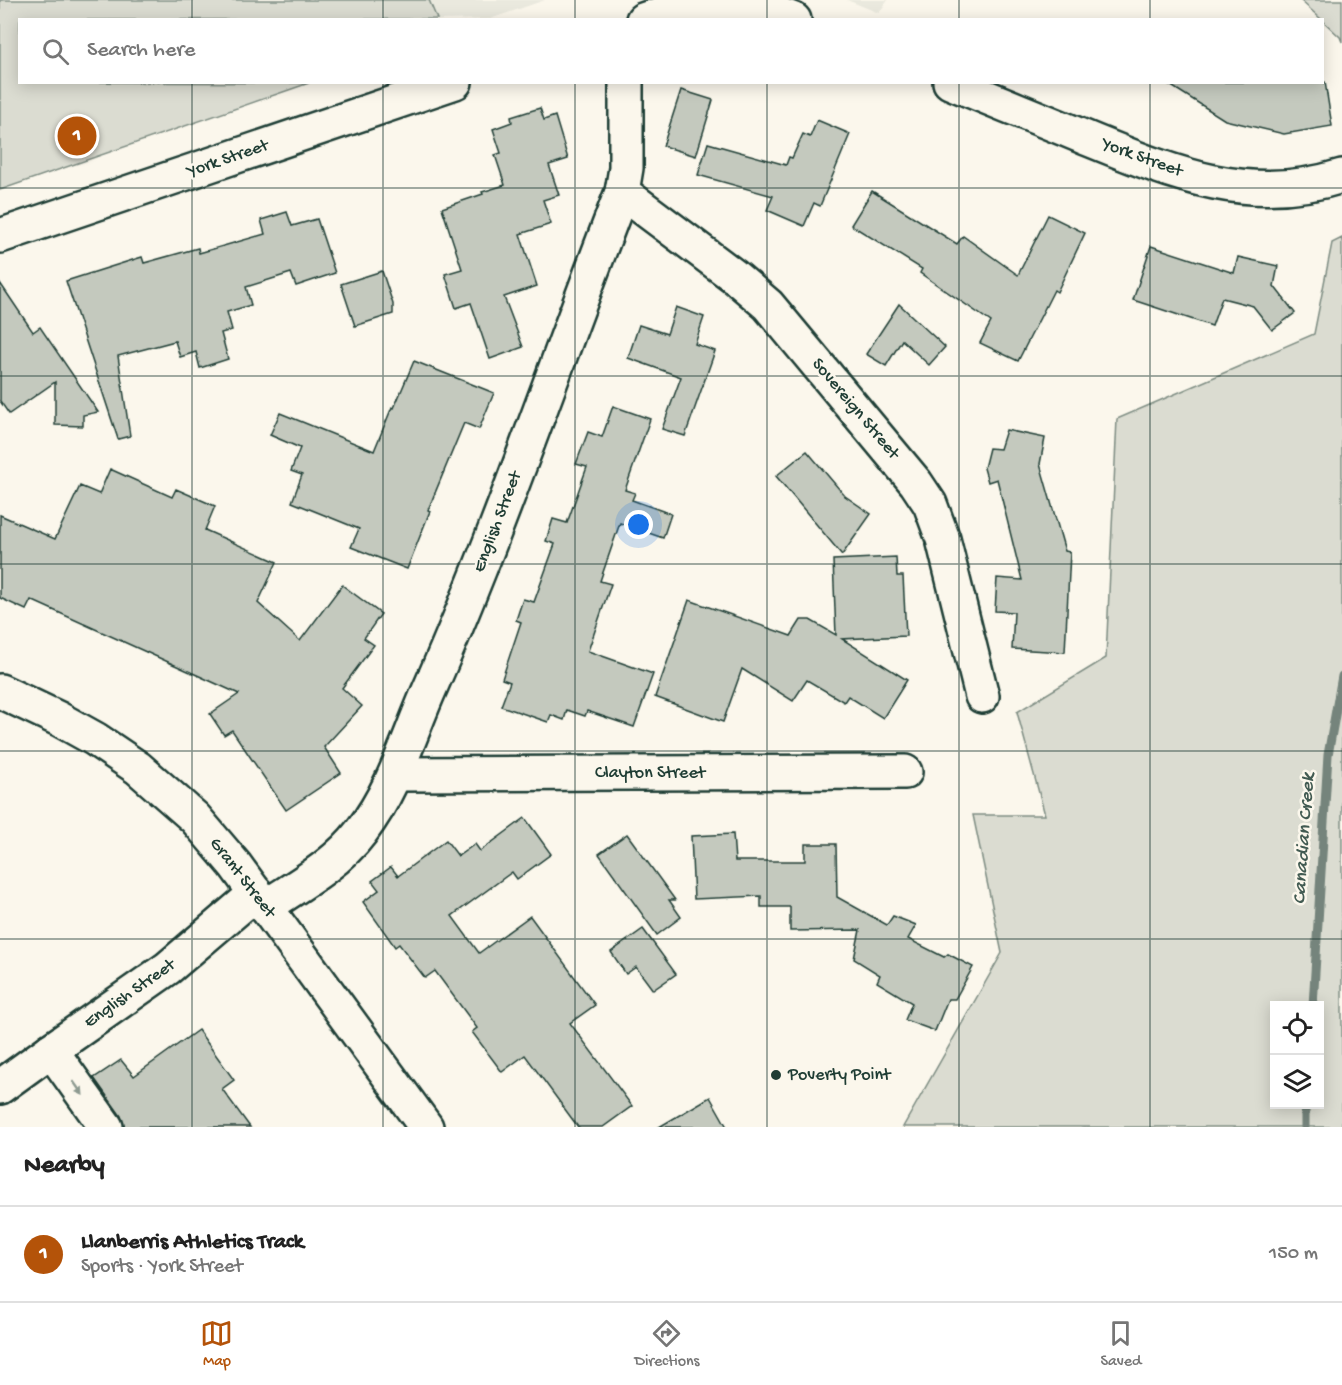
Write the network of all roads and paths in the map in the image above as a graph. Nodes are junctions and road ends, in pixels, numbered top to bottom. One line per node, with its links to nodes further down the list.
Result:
1 (649, 18): 2 (street)
2 (790, 18)
3 (449, 84): 8 (street, York Street)
4 (626, 84): 7 (street, English Street)
5 (955, 84): 6 (street, York Street)
6 (1342, 176)
7 (622, 192): 10 (street, Sovereign Street); 12 (street, English Street)
8 (0, 236)
9 (0, 692): 13 (street, Grant Street)
10 (982, 696)
11 (904, 772): 12 (street, Clayton Street)
12 (396, 774): 13 (street, English Street)
13 (260, 900): 14 (street, English Street); 17 (street, Grant Street)
14 (51, 1050): 15 (street, English Street); 16 (street, one-way to 16)
15 (0, 1087)
16 (106, 1127)
17 (426, 1127)

